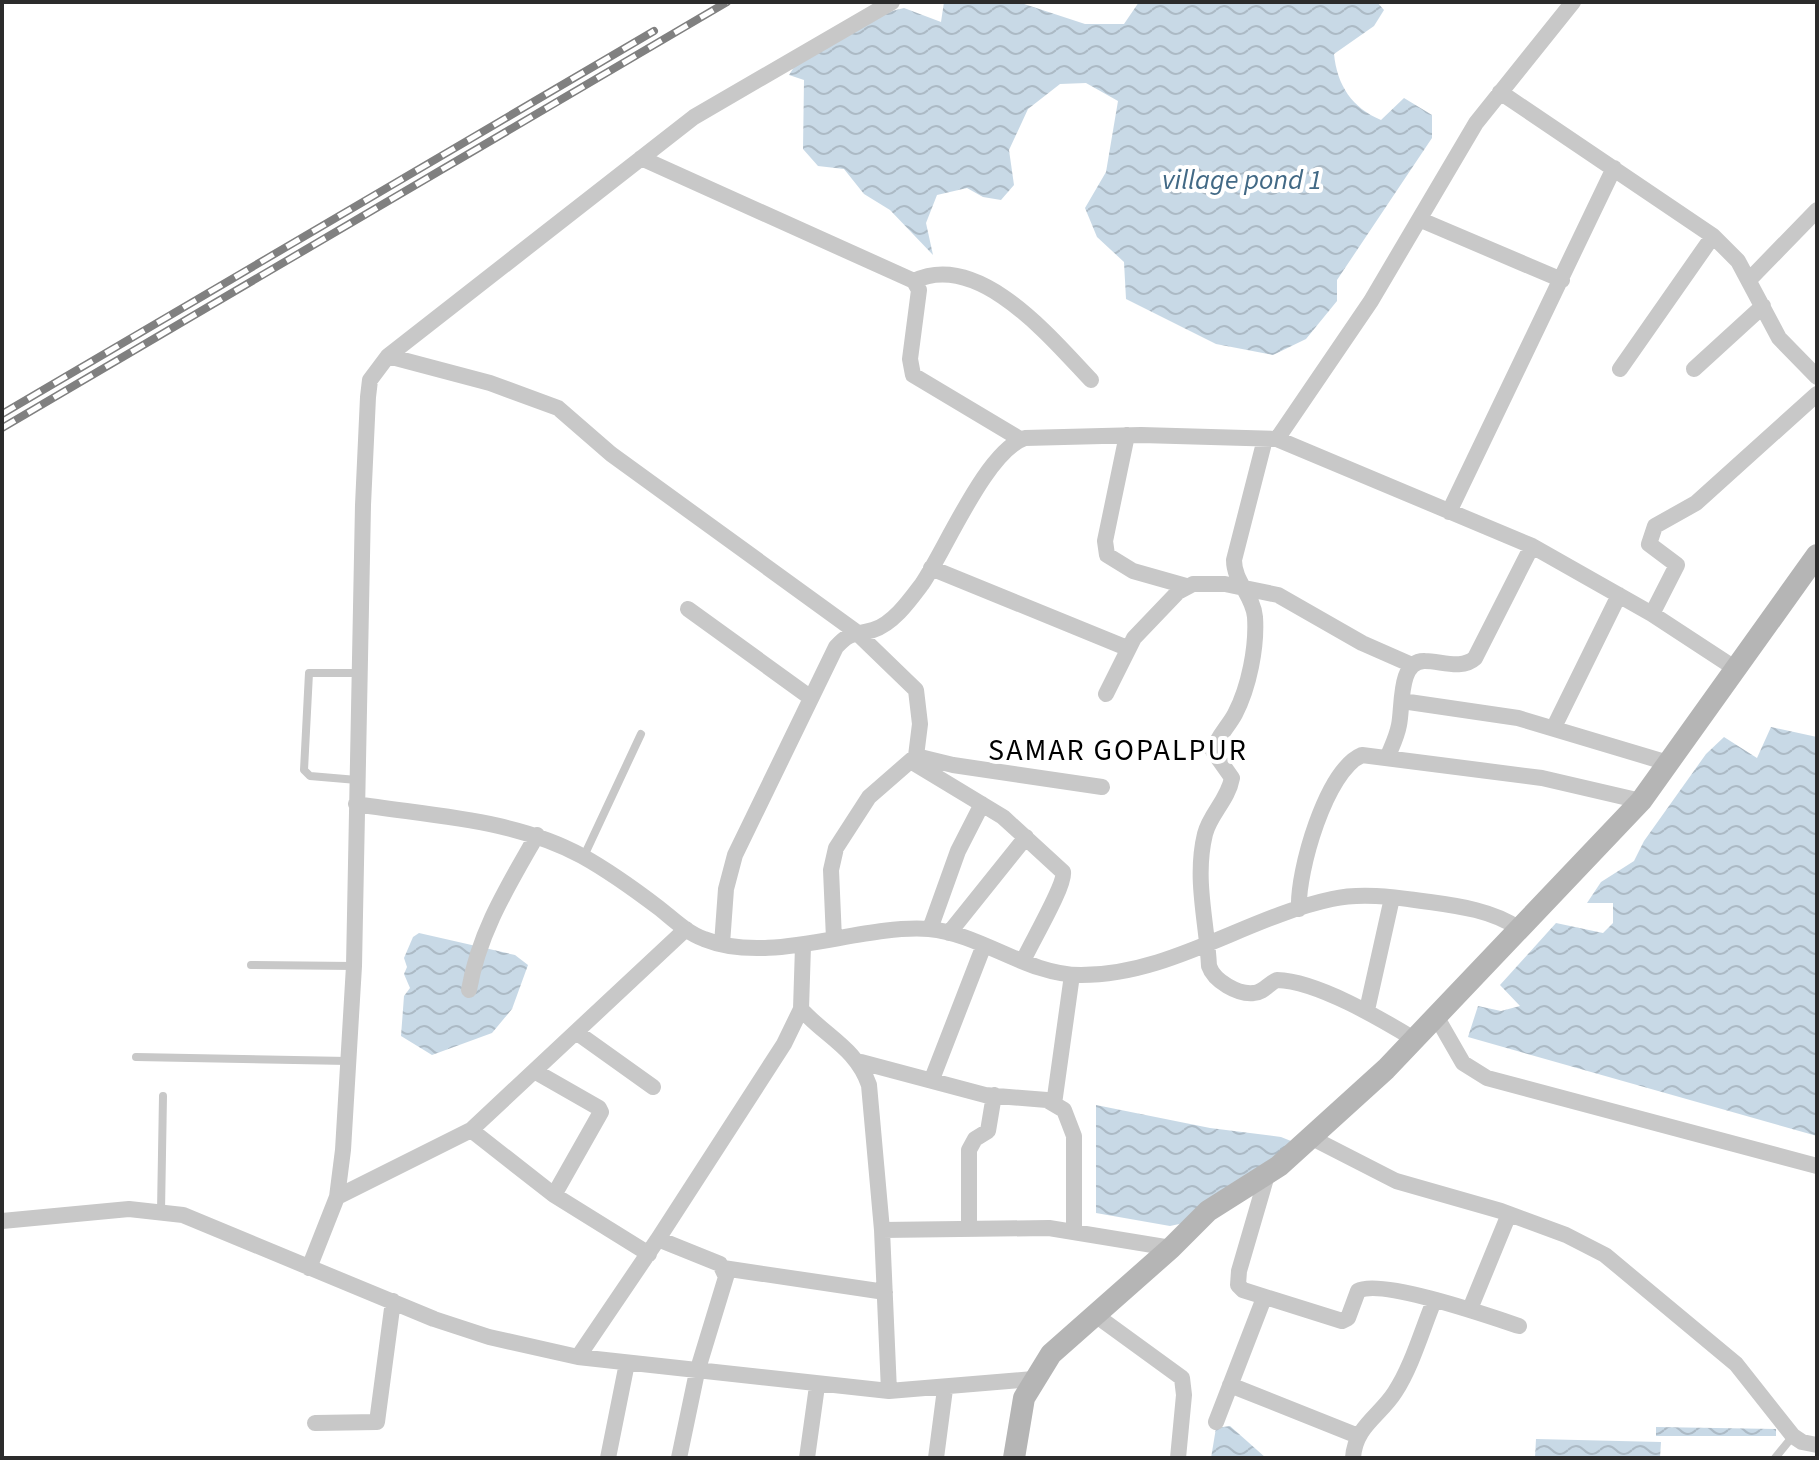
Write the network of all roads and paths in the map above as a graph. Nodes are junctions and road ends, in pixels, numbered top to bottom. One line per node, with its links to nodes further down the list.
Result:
1 (892, 2): 4 (street)
2 (1573, 2): 3 (street)
3 (1500, 92): 5 (street); 7 (street)
4 (641, 158): 11 (street); 13 (street)
5 (1614, 168): 8 (street); 9 (street)
6 (1817, 210): 10 (street)
7 (1421, 220): 9 (street); 21 (street)
8 (1713, 236): 10 (street); 14 (street)
9 (1562, 280): 22 (street)
10 (1749, 280): 12 (street)
11 (914, 281): 17 (street); 20 (street)
12 (1763, 306): 15 (street); 16 (street)
13 (388, 356): 31 (street); 35 (street)
14 (1620, 369)
15 (1694, 369)
16 (1817, 377)
17 (1091, 380)
18 (1817, 394): 30 (street)
19 (1127, 435): 20 (street); 21 (street); 26 (street)
20 (1020, 439): 25 (street)
21 (1271, 439): 22 (street); 27 (street)
22 (1449, 512): 23 (street)
23 (1532, 546): 28 (street); 33 (street)
24 (1817, 555): 34 (street)
25 (931, 568): 31 (street); 32 (street)
26 (1186, 586): 27 (street); 32 (street)
27 (1245, 591): 33 (street); 59 (street)
28 (1619, 595): 30 (street); 39 (street)
29 (688, 609): 37 (street)
30 (1652, 614): 34 (street)
31 (855, 631): 37 (street); 42 (street)
32 (1127, 648): 36 (street)
33 (1412, 665): 38 (street)
34 (1736, 669): 43 (street)
35 (359, 673): 44 (street); 44 (lane)
36 (1106, 694)
37 (811, 698): 60 (street)
38 (1402, 701): 39 (street); 41 (street)
39 (1554, 727): 43 (street)
40 (641, 734): 51 (lane)
41 (1388, 756): 46 (street); 53 (street)
42 (914, 759): 45 (street); 48 (street); 58 (street)
43 (1668, 763): 46 (street)
44 (357, 780): 47 (street)
45 (1102, 787)
46 (1641, 801): 54 (street)
47 (356, 804): 49 (street); 65 (street)
48 (982, 804): 50 (street); 56 (street)
49 (537, 835): 51 (street); 67 (street)
50 (1026, 837): 57 (street); 63 (street)
51 (584, 857): 55 (street)
52 (1392, 898): 53 (street); 54 (street); 69 (street)
53 (1299, 909): 59 (street)
54 (1518, 928): 70 (street)
55 (686, 929): 60 (street); 71 (street)
56 (930, 929): 57 (street); 58 (street)
57 (949, 933): 61 (street)
58 (834, 939): 62 (street)
59 (1208, 943): 66 (street); 69 (street)
60 (722, 944): 62 (street)
61 (984, 945): 63 (street); 77 (street)
62 (803, 946): 68 (street)
63 (1023, 961): 66 (street)
64 (251, 965): 65 (lane)
65 (354, 966): 74 (street)
66 (1072, 975): 81 (street)
67 (469, 990)
68 (801, 1009): 75 (street); 94 (street)
69 (1367, 1010): 72 (street)
70 (1436, 1016): 72 (street); 84 (street)
71 (576, 1032): 76 (street); 78 (street)
72 (1414, 1039): 83 (street)
73 (136, 1057): 74 (lane)
74 (348, 1061): 87 (street)
75 (861, 1062): 77 (street); 92 (street)
76 (536, 1072): 82 (street); 86 (street)
77 (932, 1079): 79 (street)
78 (653, 1087)
79 (994, 1095): 81 (street); 91 (street)
80 (163, 1096): 88 (lane)
81 (1054, 1104): 93 (street)
82 (471, 1130): 86 (street); 87 (street)
83 (1312, 1138): 85 (street); 89 (street)
84 (1817, 1166)
85 (1267, 1175): 95 (street); 99 (street)
86 (554, 1195): 94 (street)
87 (337, 1197): 96 (street)
88 (161, 1211): 90 (street); 96 (street)
89 (1509, 1214): 102 (street); 116 (street)
90 (2, 1221)
91 (969, 1229): 92 (street); 93 (street)
92 (882, 1230): 98 (street)
93 (1074, 1230): 95 (street)
94 (653, 1246): 97 (street); 105 (street)
95 (1171, 1248): 103 (street)
96 (309, 1268): 100 (street)
97 (723, 1268): 98 (street); 107 (street)
98 (885, 1292): 112 (street)
99 (1264, 1298): 101 (street); 109 (street)
100 (393, 1301): 105 (street); 114 (street)
101 (1434, 1301): 102 (street); 115 (street)
102 (1470, 1309): 104 (street)
103 (1094, 1314): 108 (street); 123 (street)
104 (1519, 1326)
105 (578, 1357): 106 (street)
106 (627, 1363): 107 (street); 118 (street)
107 (697, 1372): 110 (street); 119 (street)
108 (1033, 1379): 111 (street); 122 (street)
109 (1230, 1385): 113 (street); 115 (street)
110 (817, 1386): 112 (street); 120 (street)
111 (945, 1389): 112 (street); 121 (street)
112 (889, 1391)
113 (1216, 1422)
114 (315, 1423)
115 (1358, 1436): 124 (street)
116 (1793, 1436): 117 (street); 125 (lane)
117 (1817, 1445)
118 (608, 1458)
119 (679, 1458)
120 (807, 1458)
121 (936, 1458)
122 (1014, 1458)
123 (1178, 1458)
124 (1353, 1458)
125 (1775, 1458)

